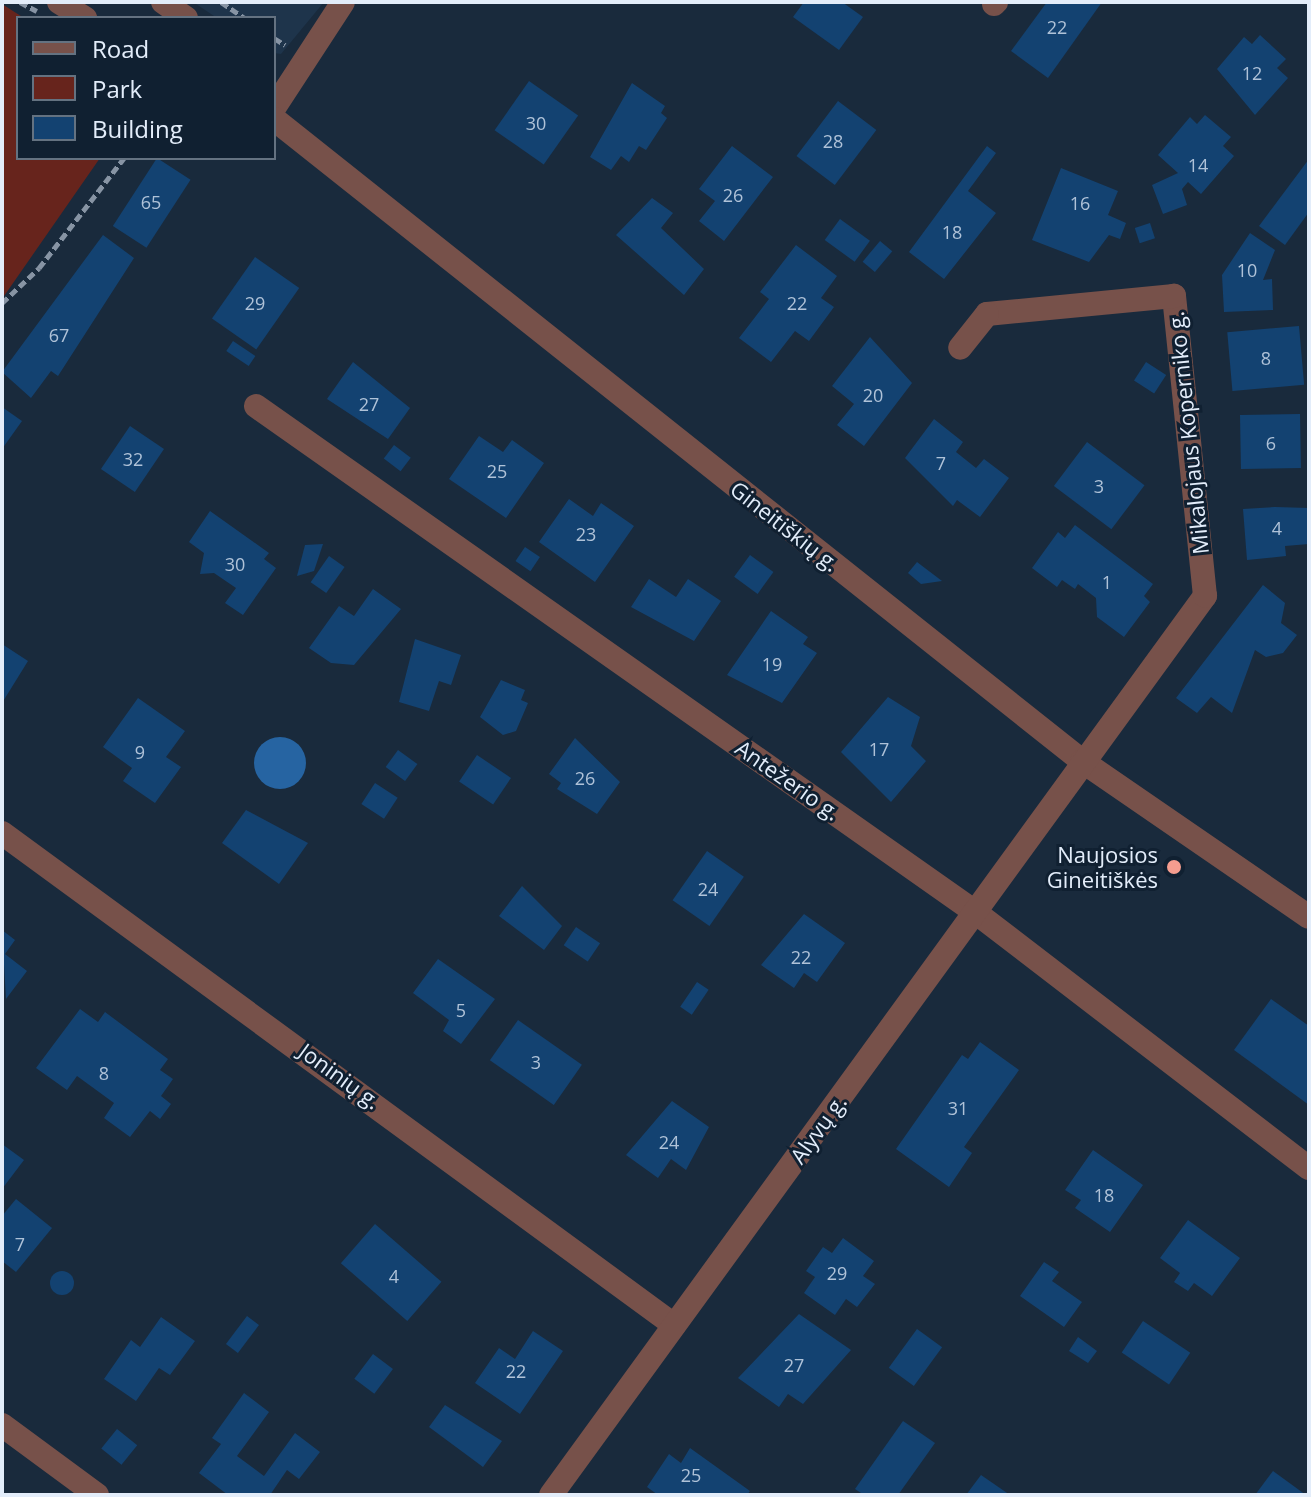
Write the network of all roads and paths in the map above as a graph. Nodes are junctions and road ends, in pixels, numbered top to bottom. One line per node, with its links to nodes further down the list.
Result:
1 (59, 2): 5 (street)
2 (163, 2): 6 (street)
3 (221, 2): 7 (path)
4 (343, 2): 8 (street)
5 (82, 16)
6 (183, 16)
7 (242, 16)
8 (276, 105)
9 (276, 121): 14 (street, Gineitiškių g.)
10 (122, 160): 11 (path)
11 (2, 303)
12 (960, 348): 14 (street, Mikalojaus Koperniko g.)
13 (256, 406): 16 (street, Antežerio g.)
14 (1082, 761): 16 (street, Alyvų g.); 17 (street, Gineitiškių g.)
15 (2, 833): 19 (street, Joninių g.)
16 (975, 912): 18 (street, Antežerio g.); 19 (street, Alyvų g.)
17 (1309, 917)
18 (1309, 1168)
19 (674, 1325): 22 (street, Alyvų g.)
20 (2, 1425): 21 (street)
21 (97, 1495)
22 (551, 1495)

